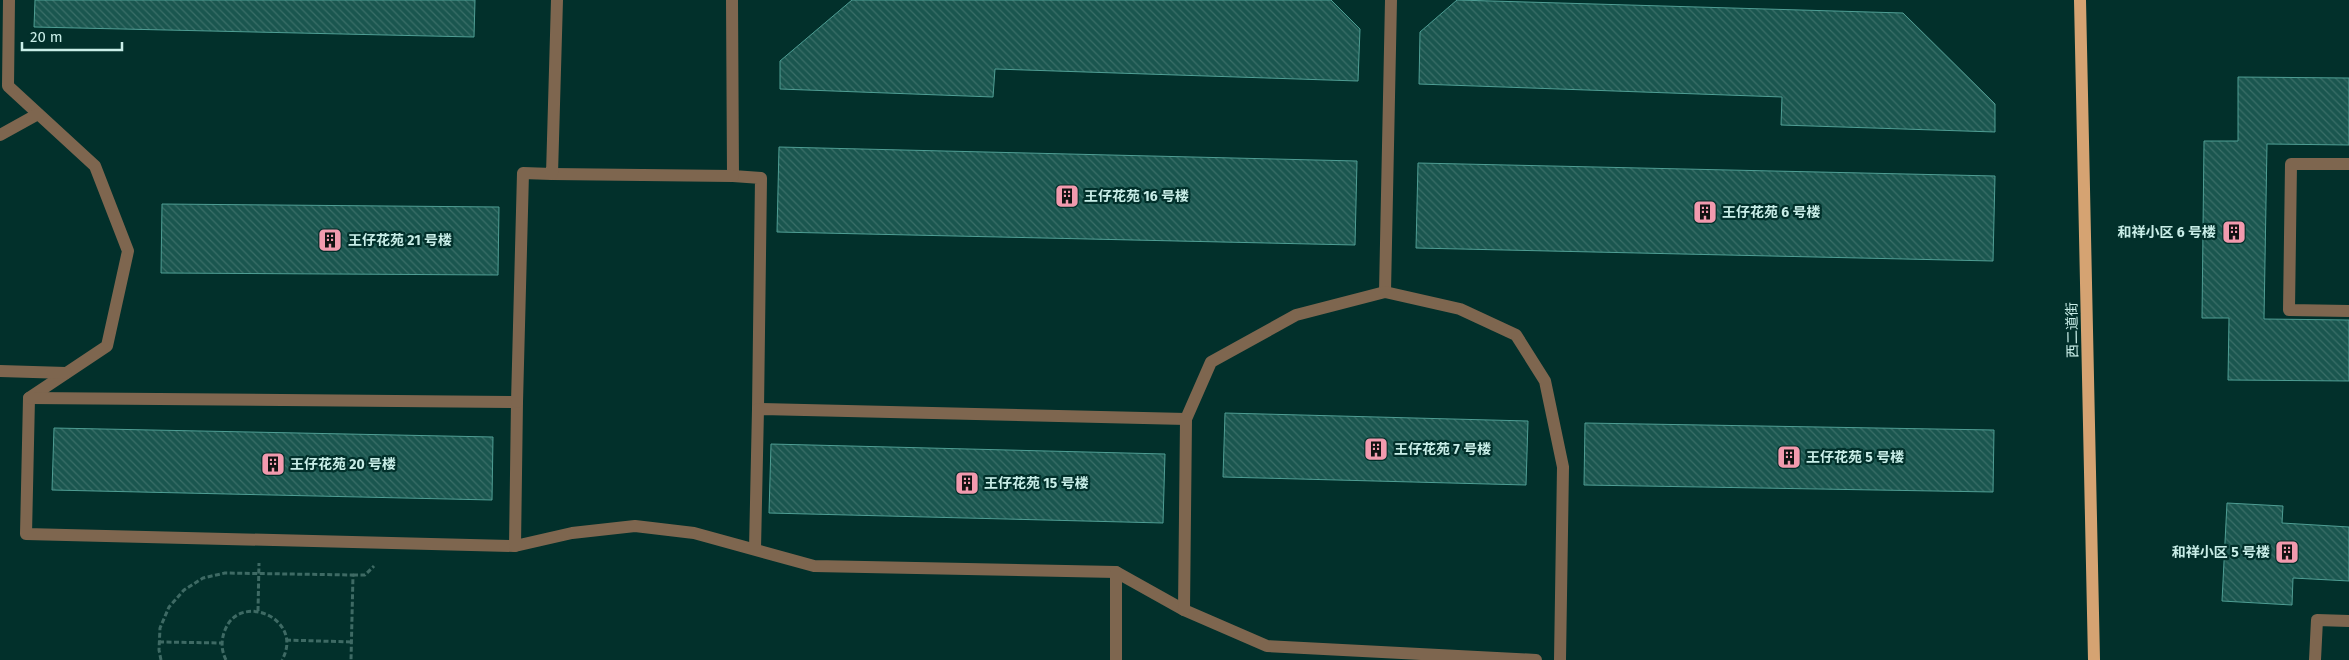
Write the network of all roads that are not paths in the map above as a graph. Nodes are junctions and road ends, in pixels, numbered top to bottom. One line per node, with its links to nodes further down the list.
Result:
1 (9, 0): 6 (street)
2 (557, 0): 10 (street)
3 (732, 0): 11 (street)
4 (1391, 0): 12 (street)
5 (2080, 0): 28 (main road, 西二道街)
6 (4, 86): 7 (street)
7 (38, 114): 8 (street); 15 (street)
8 (0, 135)
9 (2349, 164): 13 (street)
10 (552, 174): 11 (street); 17 (street)
11 (733, 176): 18 (street)
12 (1385, 292): 19 (street); 27 (street)
13 (2349, 311)
14 (0, 371): 15 (street)
15 (66, 373): 16 (street)
16 (29, 398): 17 (street); 20 (street)
17 (517, 402): 20 (street)
18 (758, 409): 19 (street); 21 (street)
19 (1186, 419): 23 (street)
20 (515, 546): 21 (street)
21 (755, 549): 22 (street)
22 (1116, 572): 23 (street); 25 (street)
23 (1184, 610): 26 (street)
24 (2349, 621): 29 (street)
25 (1116, 660)
26 (1536, 660)
27 (1560, 660)
28 (2094, 660)
29 (2315, 660)

